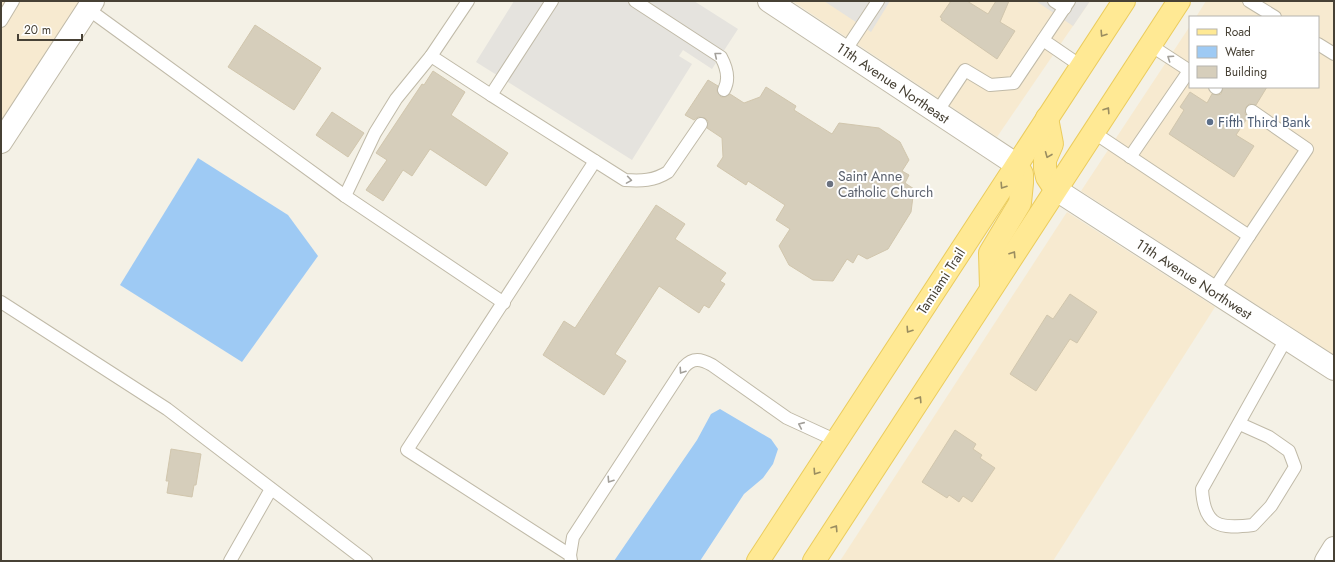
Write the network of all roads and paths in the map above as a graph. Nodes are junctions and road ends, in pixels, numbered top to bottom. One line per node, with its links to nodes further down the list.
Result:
1 (14, 1): 14 (lane)
2 (468, 1): 20 (lane)
3 (552, 1): 25 (lane)
4 (635, 1): 24 (lane, one-way to 4)
5 (769, 1): 18 (street, 11th Avenue Northeast)
6 (878, 1): 18 (lane)
7 (1054, 1): 11 (lane)
8 (1124, 1): 21 (main road, Tamiami Trail, one-way to 21)
9 (1179, 1): 16 (main road)
10 (1249, 1): 13 (lane)
11 (1067, 4): 15 (lane)
12 (90, 5): 31 (street); 36 (lane)
13 (1273, 16)
14 (1, 20)
15 (1043, 40): 21 (lane); 27 (lane)
16 (1150, 45): 22 (lane, one-way to 16); 30 (main road, one-way to 16)
17 (1319, 45): 19 (lane)
18 (845, 51): 27 (street, 11th Avenue Northeast)
19 (1334, 54)
20 (432, 56): 25 (lane); 36 (lane)
21 (1081, 66): 28 (main road, Tamiami Trail)
22 (1189, 70)
23 (1189, 72): 32 (lane)
24 (724, 90)
25 (491, 95): 33 (lane)
26 (1252, 111): 37 (lane)
27 (937, 112): 34 (street, 11th Avenue Northeast)
28 (1047, 118): 34 (main road, Tamiami Trail); 35 (main road, one-way to 35)
29 (701, 124): 33 (lane, one-way to 29)
30 (1093, 132): 32 (lane); 35 (main road)
31 (1, 142)
32 (1130, 157): 37 (lane)
33 (595, 161): 41 (lane)
34 (1017, 165): 38 (main road); 45 (main road, Tamiami Trail, one-way to 45)
35 (1055, 189): 38 (main road, one-way to 35); 39 (street, 11th Avenue Northwest)
36 (345, 196): 41 (lane)
37 (1249, 236): 39 (lane)
38 (991, 288): 52 (main road, one-way to 38)
39 (1213, 291): 42 (street, 11th Avenue Northwest)
40 (1, 302): 46 (lane)
41 (504, 303): 48 (lane)
42 (1286, 339): 43 (street, 11th Avenue Northwest); 44 (lane)
43 (1334, 370)
44 (1240, 424): 44 (lane)
45 (837, 441): 48 (lane, one-way to 48); 51 (main road, Tamiami Trail, one-way to 51)
46 (271, 489): 49 (lane); 50 (lane)
47 (1334, 548): 53 (street)
48 (571, 558)
49 (230, 561)
50 (366, 561)
51 (758, 561)
52 (814, 561)
53 (1326, 561)

